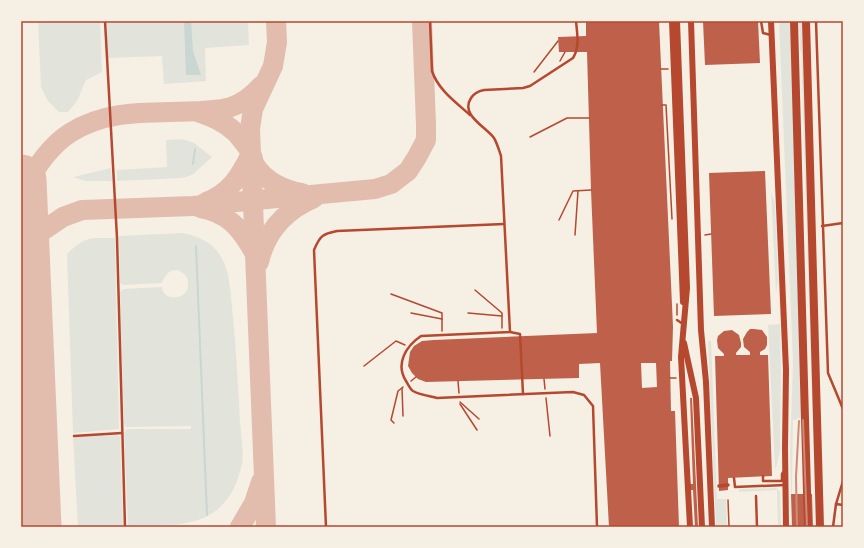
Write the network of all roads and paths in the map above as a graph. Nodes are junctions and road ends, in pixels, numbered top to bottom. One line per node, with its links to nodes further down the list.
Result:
1 (105, 21): 53 (lane)
2 (430, 21): 16 (lane)
3 (576, 21): 16 (lane)
4 (672, 21): 41 (street)
5 (676, 21): 37 (street)
6 (692, 21): 73 (street)
7 (761, 21): 12 (lane)
8 (771, 21): 12 (street)
9 (794, 21): 76 (highway)
10 (806, 21): 77 (highway)
11 (816, 21): 25 (lane)
12 (771, 35): 56 (street)
13 (558, 41): 14 (path)
14 (534, 72)
15 (662, 105): 21 (path)
16 (472, 116): 24 (lane)
17 (589, 118): 18 (path)
18 (530, 136)
19 (578, 190): 20 (path); 22 (path); 27 (path)
20 (591, 190)
21 (672, 218)
22 (558, 220)
23 (843, 223): 25 (lane)
24 (504, 224): 39 (lane); 69 (lane)
25 (822, 226): 49 (lane)
26 (711, 234): 28 (path)
27 (576, 235)
28 (705, 235)
29 (475, 290): 34 (path)
30 (391, 294): 35 (path)
31 (677, 304): 36 (path)
32 (411, 313): 35 (path)
33 (468, 313): 34 (path)
34 (502, 316): 38 (path)
35 (442, 319): 40 (path)
36 (677, 320): 37 (lane)
37 (683, 324): 71 (street)
38 (502, 330)
39 (510, 332): 47 (lane); 47 (lane)
40 (442, 333)
41 (684, 339): 71 (street); 72 (street)
42 (407, 346): 43 (path)
43 (364, 366)
44 (416, 377): 46 (path)
45 (544, 378): 55 (path)
46 (402, 388): 50 (path); 51 (path)
47 (523, 394): 70 (lane)
48 (460, 402): 52 (path)
49 (843, 409)
50 (404, 416)
51 (394, 423)
52 (476, 430)
53 (122, 432): 54 (lane); 68 (lane)
54 (74, 436)
55 (550, 436)
56 (785, 469): 57 (lane); 60 (street)
57 (763, 476)
58 (734, 478): 60 (lane)
59 (843, 481): 65 (lane)
60 (785, 484): 75 (street)
61 (728, 485): 62 (street)
62 (719, 486)
63 (756, 496): 74 (lane)
64 (728, 500): 67 (path)
65 (836, 504): 66 (lane); 78 (lane)
66 (843, 505)
67 (729, 526)
68 (125, 527)
69 (326, 527)
70 (597, 527)
71 (691, 527)
72 (702, 527)
73 (712, 527)
74 (757, 527)
75 (786, 527)
76 (808, 527)
77 (820, 527)
78 (833, 527)

